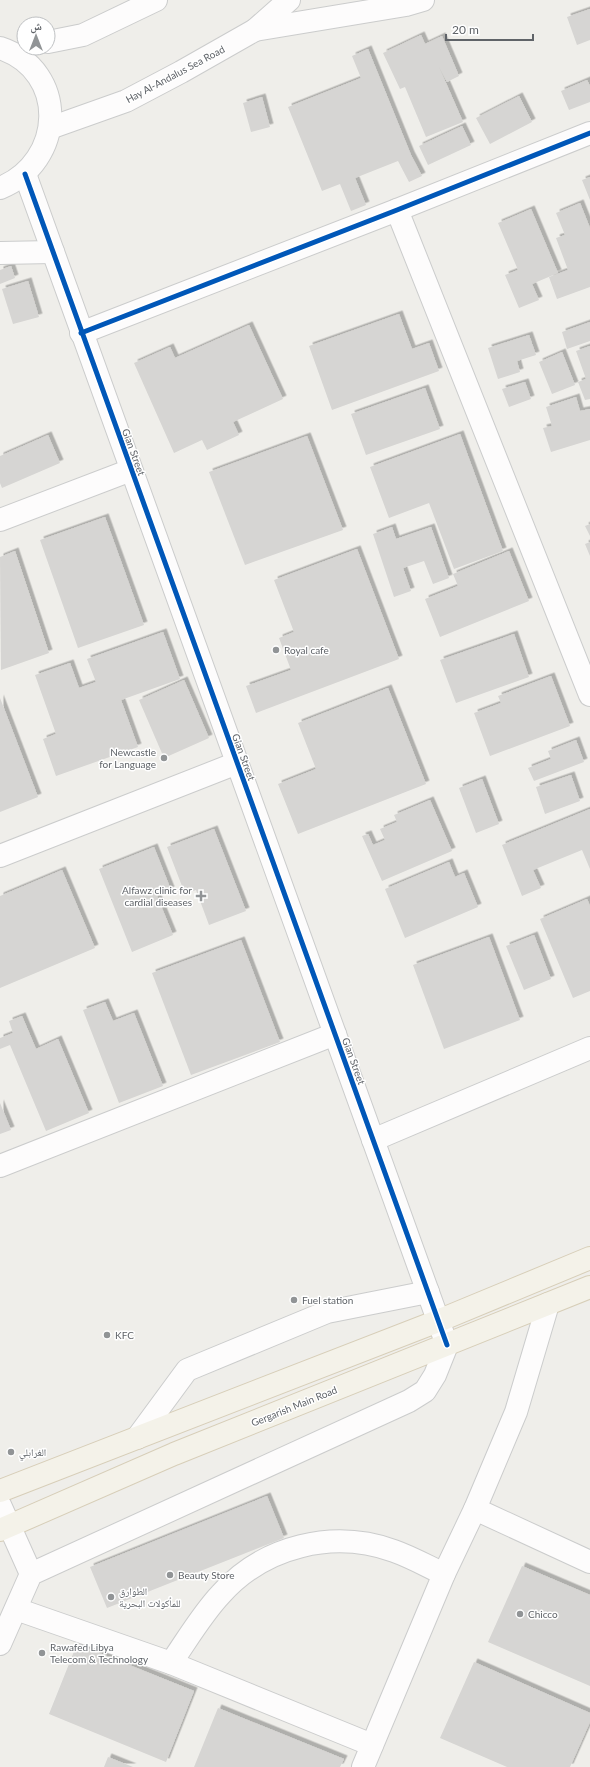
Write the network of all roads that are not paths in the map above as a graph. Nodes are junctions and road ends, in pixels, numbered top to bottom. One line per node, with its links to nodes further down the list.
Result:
1 (156, 0): 5 (street)
2 (289, 0): 4 (street, Hay Al-Andalus Sea Road)
3 (423, 0): 4 (street)
4 (254, 30): 7 (street, Hay Al-Andalus Sea Road)
5 (56, 40)
6 (10, 49): 7 (street)
7 (50, 128): 9 (street)
8 (590, 133): 11 (street)
9 (25, 174): 10 (street); 12 (street, Gian Street)
10 (0, 188)
11 (398, 210): 14 (street); 17 (street)
12 (53, 252): 13 (street); 14 (street, Gian Street)
13 (0, 253)
14 (81, 333): 15 (street, Gian Street)
15 (131, 470): 16 (street); 18 (street, Gian Street)
16 (0, 520)
17 (590, 695)
18 (237, 763): 19 (street); 20 (street, Gian Street)
19 (0, 856)
20 (335, 1034): 22 (street, Gian Street); 23 (street)
21 (590, 1048): 22 (street)
22 (373, 1140): 26 (street, Gian Street)
23 (0, 1166)
24 (590, 1258): 28 (main road)
25 (590, 1287): 27 (main road, Gergarish Main Road)
26 (428, 1292): 28 (street, Gian Street); 30 (street)
27 (548, 1304): 29 (main road, Gergarish Main Road); 33 (street)
28 (438, 1321): 29 (street, Gian Street); 30 (main road)
29 (447, 1345): 34 (main road, Gergarish Main Road); 36 (street)
30 (137, 1438): 31 (main road)
31 (0, 1491)
32 (0, 1505): 34 (street)
33 (475, 1509): 35 (street); 37 (street)
34 (4, 1528): 36 (street)
35 (590, 1562)
36 (31, 1574): 38 (street)
37 (444, 1574): 40 (street); 41 (street)
38 (16, 1609): 39 (street); 40 (street)
39 (0, 1644)
40 (171, 1663): 41 (street)
41 (372, 1745): 42 (street)
42 (363, 1767)

